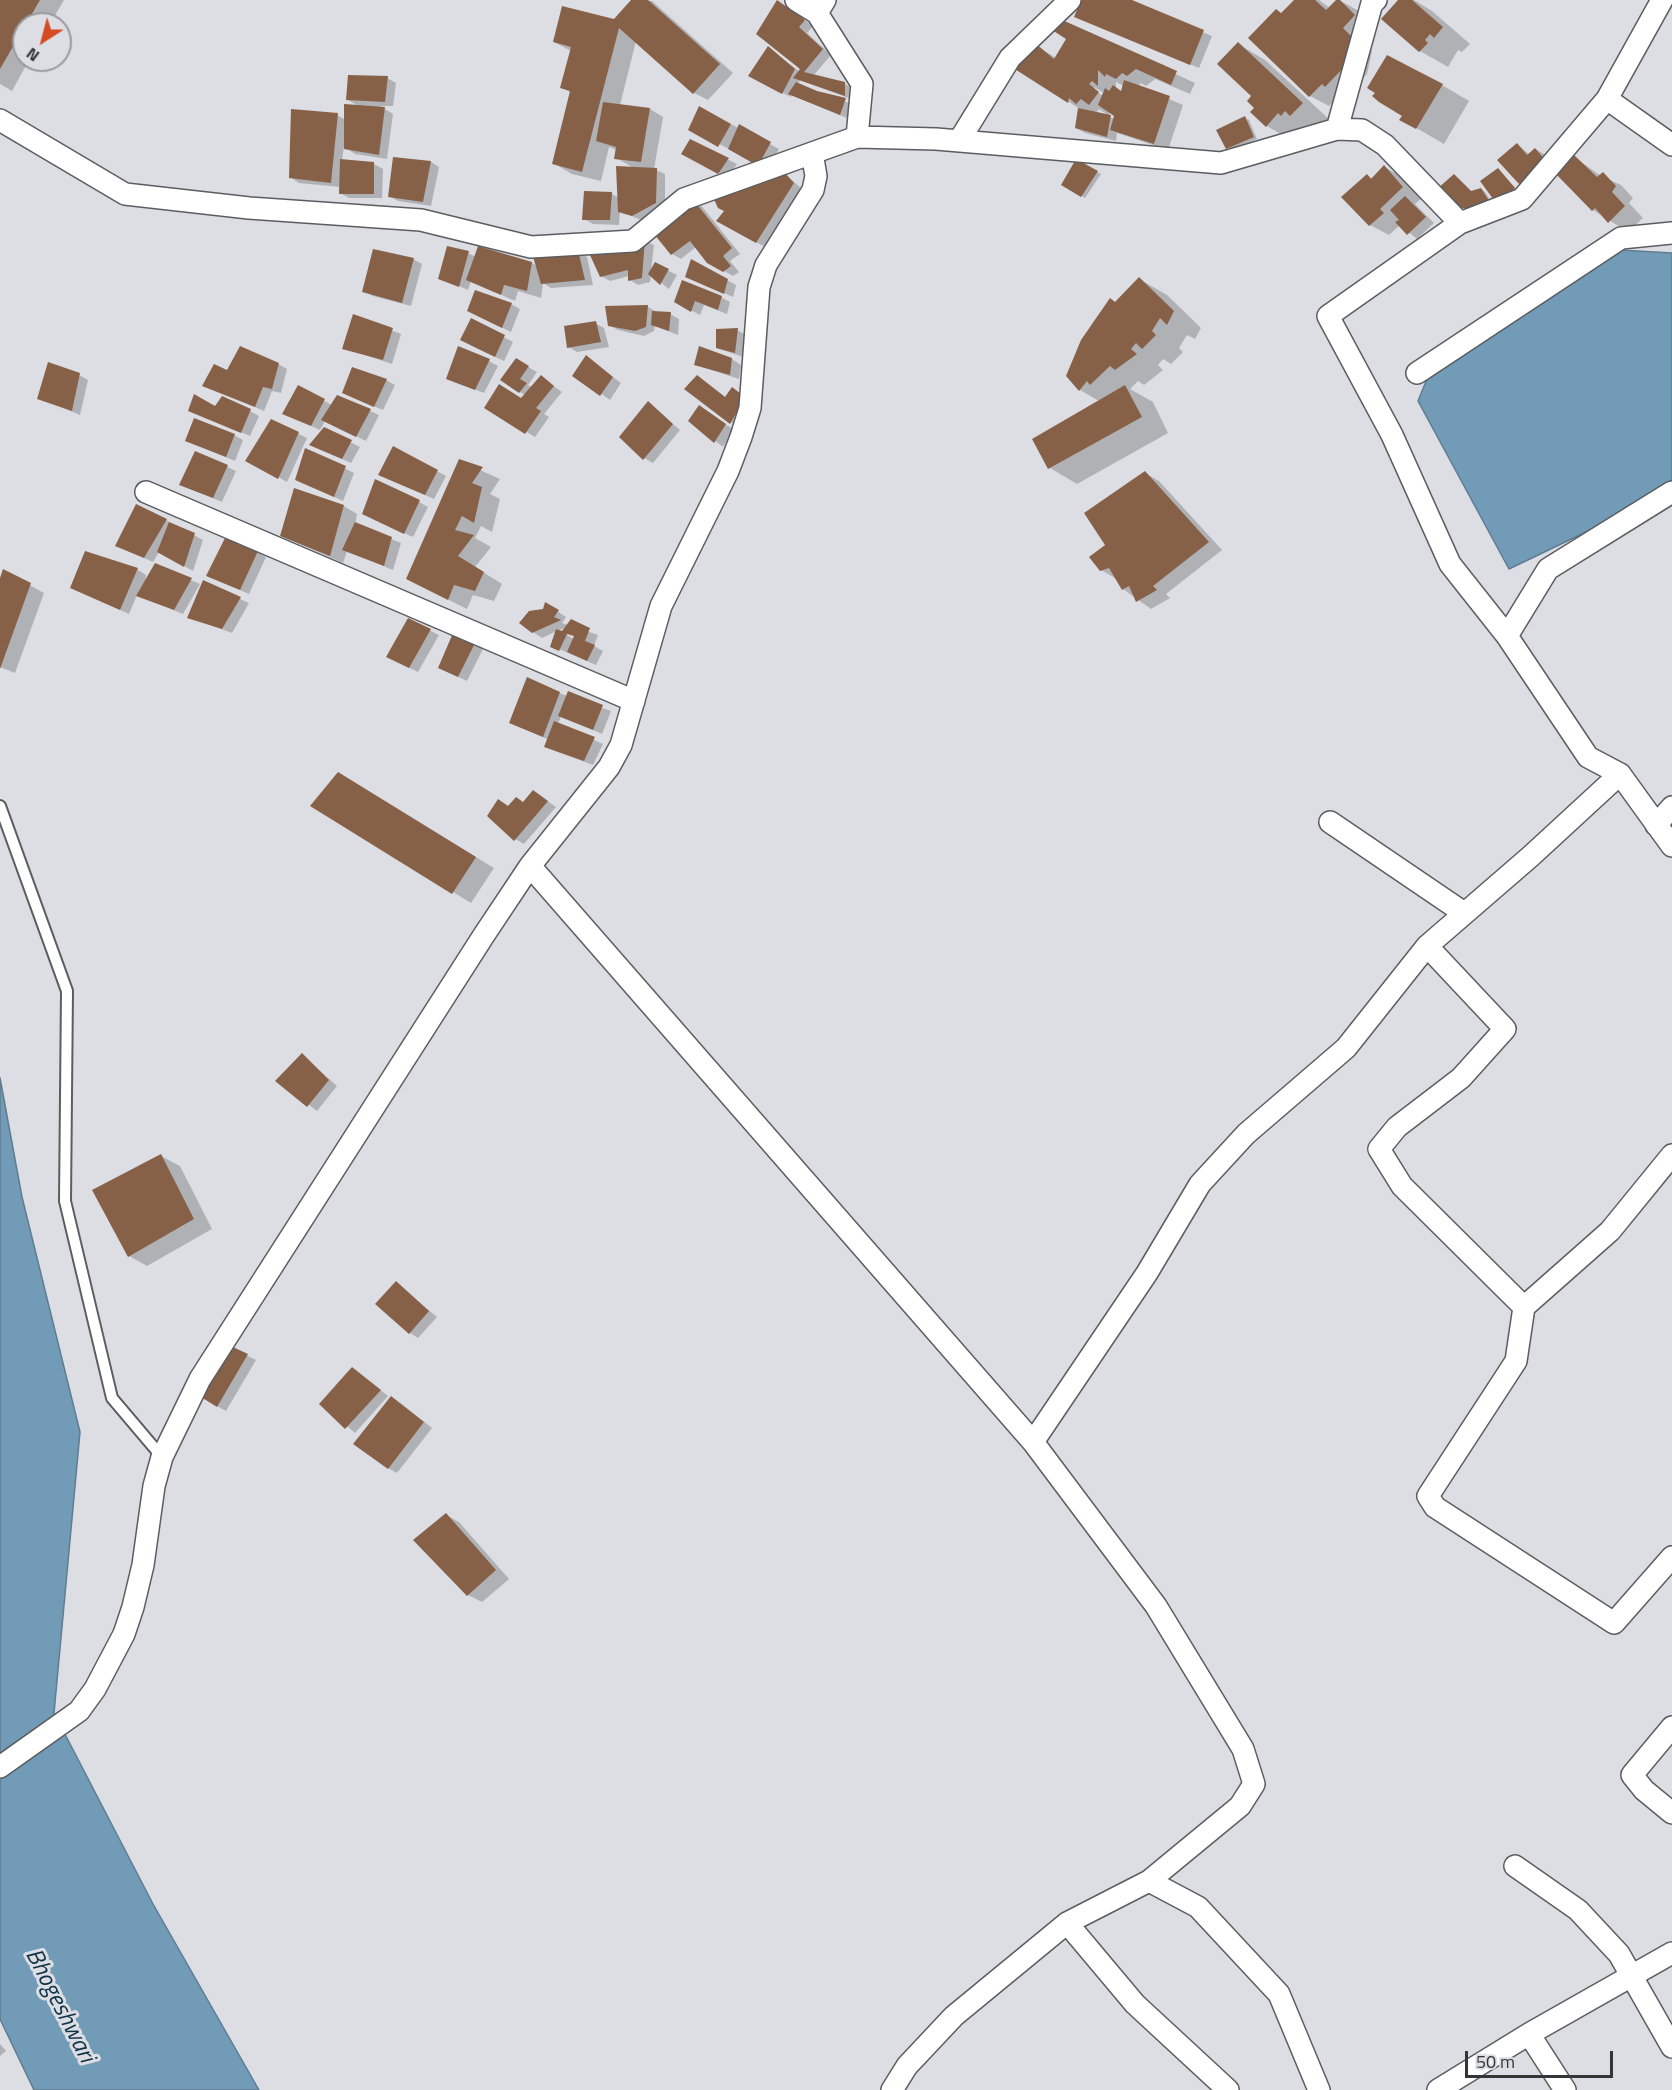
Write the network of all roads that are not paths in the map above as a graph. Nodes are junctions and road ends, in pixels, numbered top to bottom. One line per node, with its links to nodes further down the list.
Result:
1 (796, 0): 5 (street)
2 (1070, 0): 10 (street)
3 (1376, 0): 8 (street)
4 (1662, 0): 6 (street)
5 (821, 6): 9 (street)
6 (1607, 99): 11 (street); 13 (street)
7 (0, 120): 12 (street)
8 (1337, 129): 10 (street); 13 (street)
9 (857, 137): 10 (street); 12 (street)
10 (959, 141)
11 (1672, 145)
12 (812, 153): 19 (street)
13 (1460, 223): 18 (street)
14 (1672, 233): 15 (street)
15 (1418, 373)
16 (146, 492): 19 (street)
17 (1672, 492): 18 (street)
18 (1508, 636): 20 (street)
19 (634, 701): 26 (street)
20 (1620, 774): 24 (street); 27 (street)
21 (0, 806): 32 (lane)
22 (1672, 807): 24 (street)
23 (1330, 822): 27 (street)
24 (1656, 825): 25 (street)
25 (1672, 846)
26 (530, 866): 31 (street); 32 (street)
27 (1464, 913): 28 (street)
28 (1427, 946): 30 (street); 31 (street)
29 (1672, 1155): 30 (street)
30 (1524, 1307): 33 (street)
31 (1033, 1442): 38 (street)
32 (162, 1457): 35 (street)
33 (1672, 1557)
34 (1672, 1727): 36 (street)
35 (0, 1767)
36 (1672, 1813)
37 (1515, 1866): 41 (street)
38 (1149, 1881): 39 (street); 46 (street)
39 (1067, 1923): 44 (street); 45 (street)
40 (1672, 1953): 41 (street)
41 (1630, 1978): 42 (street); 43 (street)
42 (1529, 2034): 47 (street); 48 (street)
43 (1672, 2047)
44 (892, 2090)
45 (1228, 2090)
46 (1319, 2090)
47 (1438, 2090)
48 (1565, 2090)

